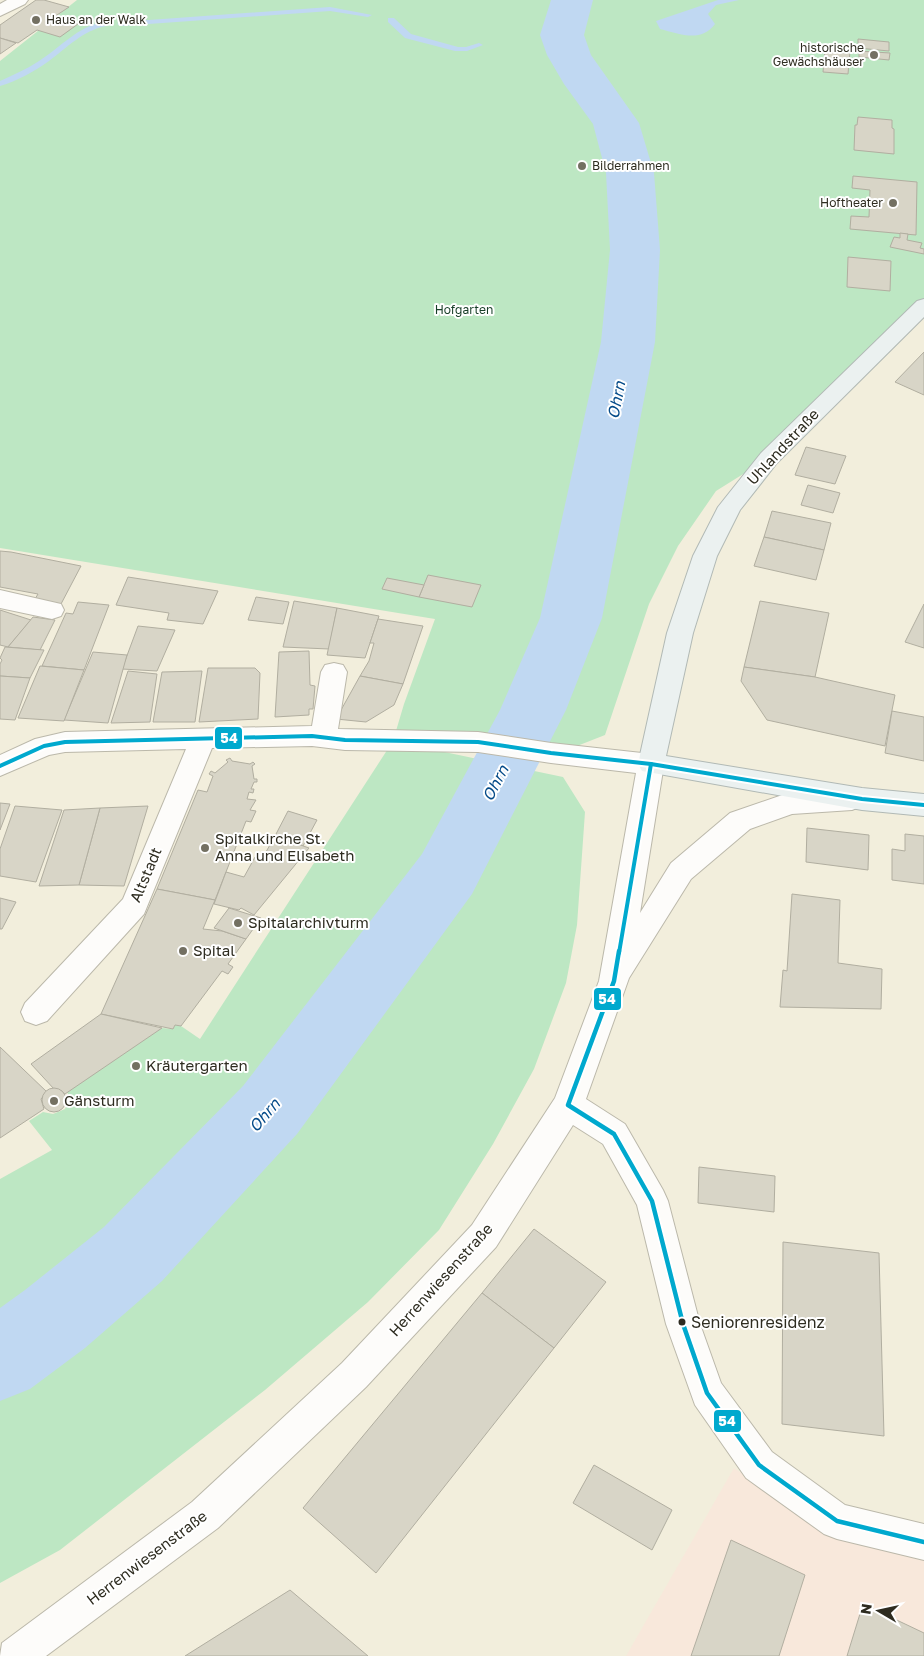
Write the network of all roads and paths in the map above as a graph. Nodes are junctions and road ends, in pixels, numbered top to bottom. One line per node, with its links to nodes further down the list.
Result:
1 (20, 0): 2 (street)
2 (0, 11)
3 (924, 305): 9 (main road, Uhlandstraße)
4 (0, 599): 5 (street)
5 (52, 610)
6 (334, 672): 7 (street)
7 (323, 738): 8 (street); 9 (street)
8 (203, 739): 10 (street); 14 (street, Altstadt)
9 (651, 764): 11 (main road); 13 (street, Herrenwiesenstraße)
10 (0, 766)
11 (862, 799): 12 (main road); 13 (street)
12 (924, 805)
13 (614, 981): 15 (street, Herrenwiesenstraße)
14 (36, 1012)
15 (568, 1105): 16 (street); 17 (street, Herrenwiesenstraße)
16 (924, 1542)
17 (15, 1656)

